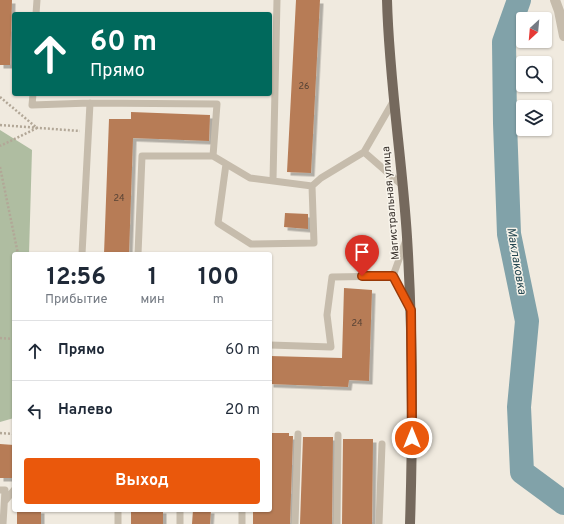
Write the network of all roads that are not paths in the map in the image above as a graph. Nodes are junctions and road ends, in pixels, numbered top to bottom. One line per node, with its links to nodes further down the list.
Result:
1 (37, 0): 5 (lane)
2 (277, 0): 13 (lane)
3 (387, 0): 8 (main road, Магистральная улица)
4 (555, 0): 6 (street)
5 (36, 12)
6 (564, 36)
7 (33, 96): 9 (lane)
8 (394, 100): 10 (lane); 14 (main road, Магистральная улица)
9 (90, 103): 11 (lane); 17 (lane)
10 (364, 152): 14 (lane); 15 (lane)
11 (213, 156): 12 (lane); 18 (lane)
12 (226, 164): 13 (lane); 15 (lane)
13 (273, 180): 15 (lane)
14 (402, 185): 16 (main road, Магистральная улица)
15 (312, 186)
16 (407, 237): 19 (lane); 20 (main road, Магистральная улица)
17 (82, 252)
18 (138, 252)
19 (393, 276): 20 (lane); 21 (lane)
20 (411, 310): 38 (main road, Магистральная улица)
21 (272, 345)
22 (298, 434): 35 (lane)
23 (338, 435): 36 (lane)
24 (382, 444): 37 (lane)
25 (0, 490): 27 (lane)
26 (12, 492): 27 (lane)
27 (5, 501): 31 (lane)
28 (118, 512): 32 (lane)
29 (180, 512): 33 (lane)
30 (242, 512): 34 (lane)
31 (3, 524)
32 (118, 524)
33 (180, 524)
34 (242, 524)
35 (295, 524)
36 (337, 524)
37 (379, 524)
38 (410, 524)

